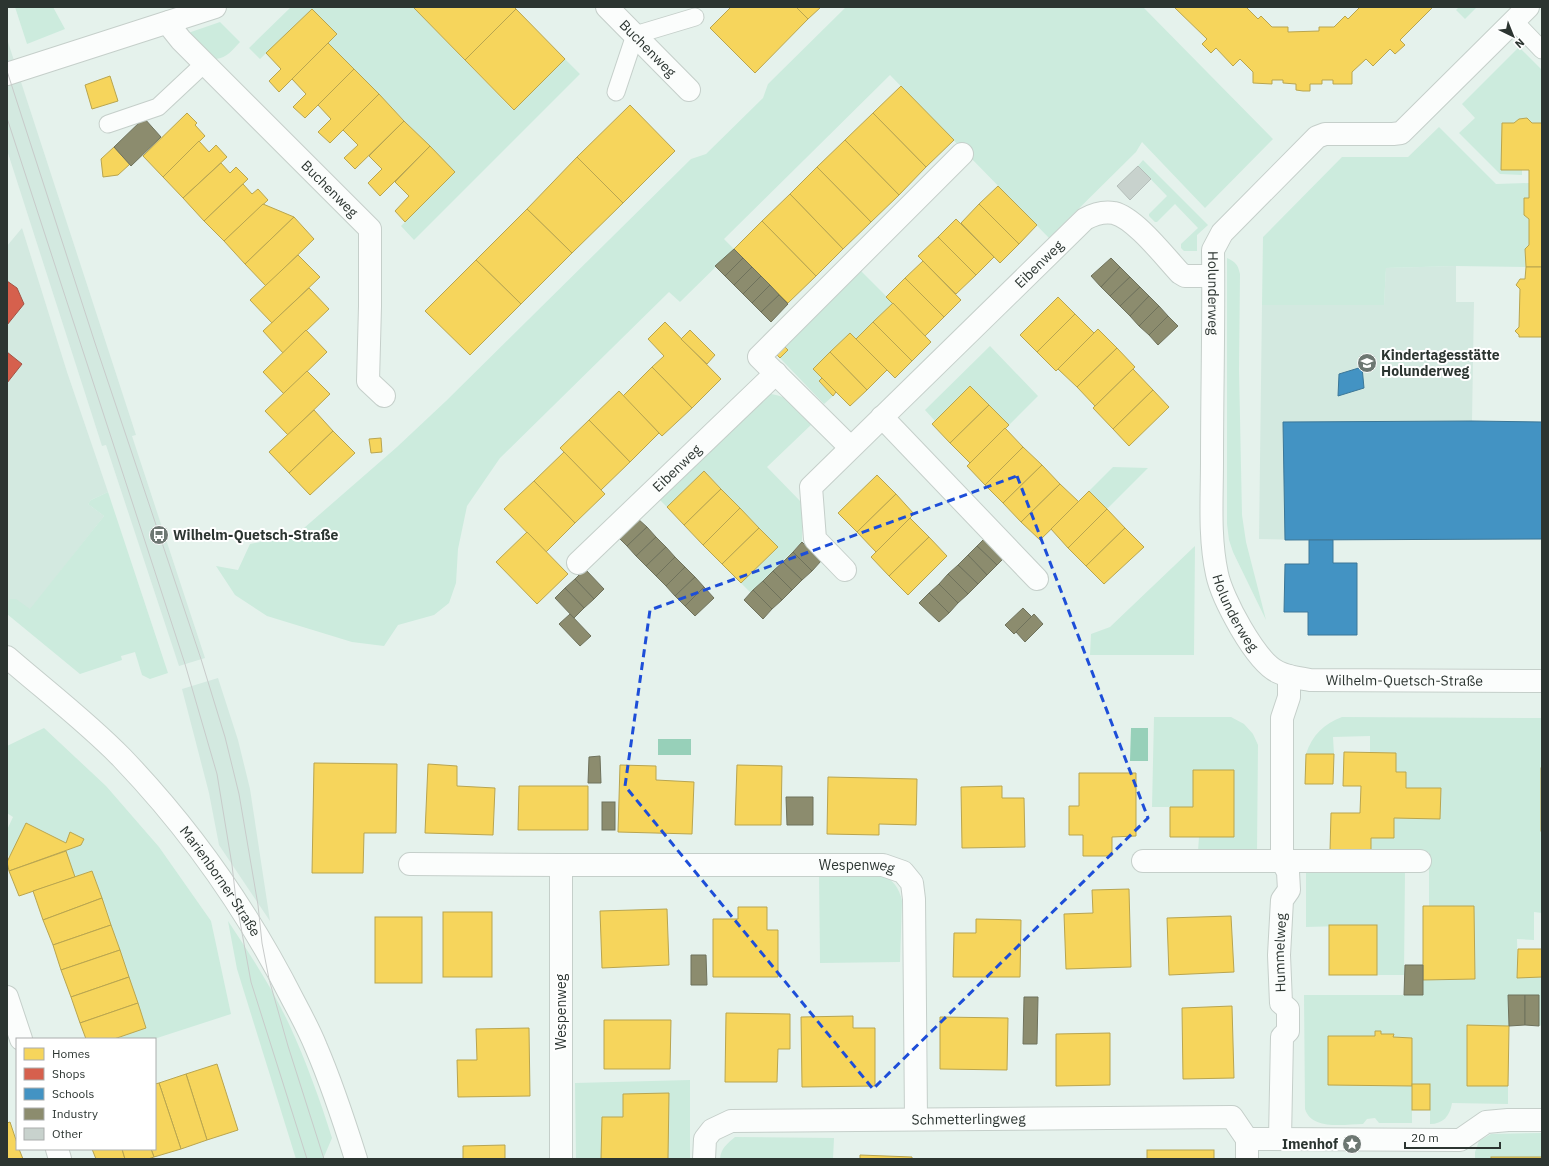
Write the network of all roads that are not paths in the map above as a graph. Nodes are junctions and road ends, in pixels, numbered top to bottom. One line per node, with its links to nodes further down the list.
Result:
1 (215, 7): 5 (street)
2 (607, 7): 6 (street, Buchenweg)
3 (1521, 14): 7 (lane); 14 (street, Holunderweg)
4 (695, 17): 6 (lane)
5 (169, 22): 8 (street, Buchenweg); 9 (street)
6 (635, 35): 10 (street, Buchenweg); 11 (lane)
7 (1542, 50)
8 (205, 63): 12 (lane); 16 (street, Buchenweg)
9 (16, 71)
10 (689, 90)
11 (616, 92)
12 (108, 124)
13 (962, 154): 15 (street)
14 (1213, 276): 17 (street, Eibenweg); 23 (street, Holunderweg)
15 (776, 373): 18 (street); 19 (street, Eibenweg)
16 (384, 396)
17 (882, 417): 18 (street, Eibenweg); 21 (street)
18 (850, 447): 20 (street, Eibenweg)
19 (578, 563)
20 (845, 570)
21 (1037, 579)
22 (7, 658): 36 (street, Marienborner Straße)
23 (1279, 672): 24 (street, Wilhelm-Quetsch-Straße); 26 (street, Hummelweg)
24 (1542, 681)
25 (1143, 861): 26 (street)
26 (1282, 861): 27 (street); 34 (street, Hummelweg)
27 (1420, 861)
28 (410, 864): 29 (street, Wespenweg)
29 (561, 865): 32 (street, Wespenweg); 37 (street, Wespenweg)
30 (7, 997): 31 (street)
31 (21, 1038)
32 (916, 1118): 35 (street, Schmetterlingweg); 38 (street, Schmetterlingweg)
33 (1542, 1120): 34 (street)
34 (1280, 1139): 35 (street)
35 (1247, 1149)
36 (356, 1159)
37 (561, 1159)
38 (704, 1159)

